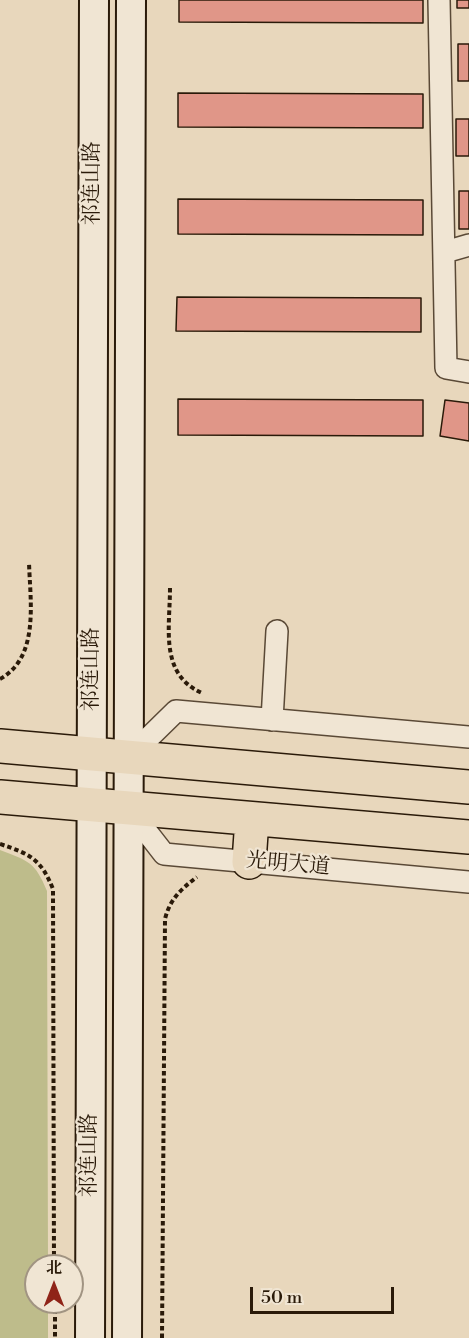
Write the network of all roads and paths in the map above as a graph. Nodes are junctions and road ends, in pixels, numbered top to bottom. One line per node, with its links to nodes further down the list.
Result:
1 (94, 0): 15 (main road, 祁连山路)
2 (131, 0): 16 (main road, 祁连山路)
3 (439, 0): 5 (street)
4 (469, 245): 5 (street)
5 (445, 252): 6 (street)
6 (469, 372)
7 (29, 562): 10 (path)
8 (170, 588): 11 (path)
9 (277, 631): 12 (street)
10 (0, 679)
11 (208, 695)
12 (272, 720): 13 (street); 16 (street)
13 (469, 737)
14 (0, 746): 15 (main road)
15 (91, 753): 16 (main road); 19 (main road, 祁连山路)
16 (129, 757): 17 (main road); 20 (main road, 祁连山路)
17 (469, 787)
18 (0, 797): 19 (main road, 光明大道)
19 (91, 806): 20 (main road, 光明大道); 30 (main road, 祁连山路)
20 (129, 809): 21 (main road, 光明大道); 24 (street, 光明大道); 31 (main road, 祁连山路)
21 (252, 819): 22 (main road, 光明大道); 24 (main road)
22 (469, 837)
23 (0, 844): 27 (path)
24 (249, 862): 26 (street, 光明大道)
25 (204, 876): 32 (path)
26 (469, 882)
27 (54, 1254)
28 (54, 1314): 29 (path)
29 (55, 1338)
30 (90, 1338)
31 (128, 1338)
32 (162, 1338)

